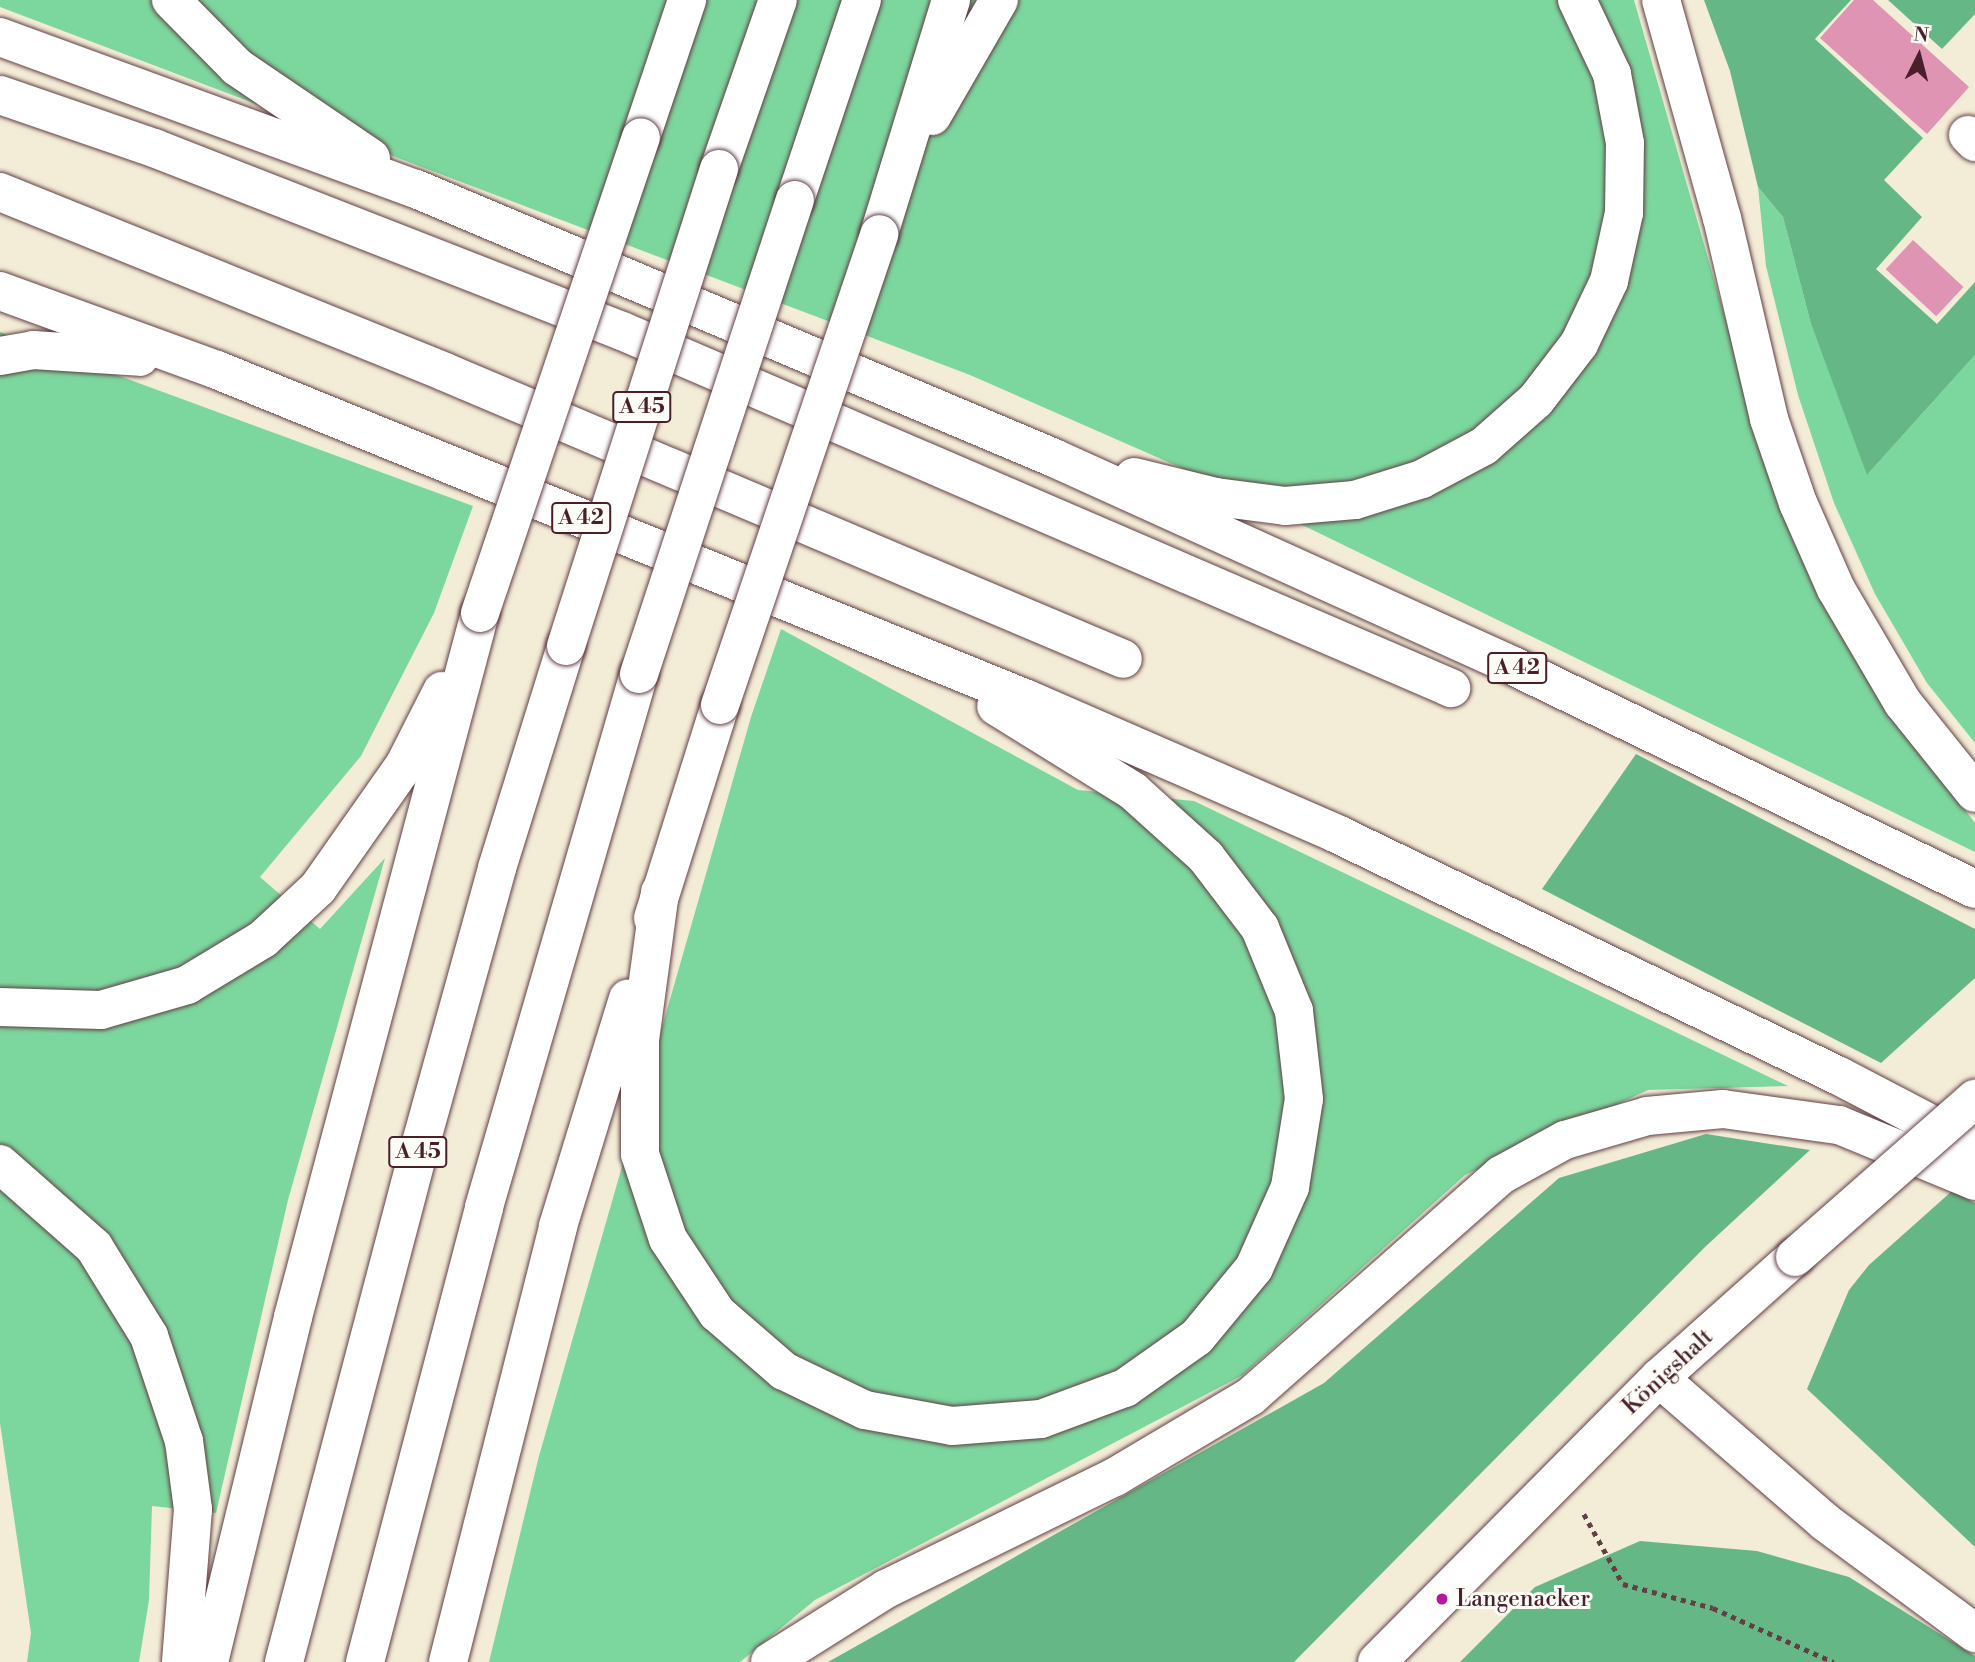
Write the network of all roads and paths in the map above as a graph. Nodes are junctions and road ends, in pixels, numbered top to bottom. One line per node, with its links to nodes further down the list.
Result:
1 (171, 0): 12 (main road)
2 (687, 0): 18 (main road, bridge)
3 (778, 0): 35 (main road, A 45, bridge)
4 (862, 0): 36 (main road, bridge)
5 (951, 0): 11 (main road)
6 (999, 0): 11 (main road)
7 (1577, 0): 17 (main road)
8 (1661, 0): 22 (main road)
9 (0, 37): 12 (main road, A 42)
10 (0, 95): 21 (main road)
11 (895, 182): 24 (main road, bridge)
12 (416, 189): 17 (main road, A 42)
13 (0, 192): 19 (main road)
14 (0, 291): 16 (main road, A 42)
15 (0, 356): 16 (main road)
16 (217, 370): 20 (main road, A 42)
17 (1054, 458): 23 (main road, A 42)
18 (480, 613): 25 (main road); 34 (main road)
19 (1124, 659)
20 (944, 667): 24 (main road); 27 (main road, A 42)
21 (1451, 688)
22 (1975, 793)
23 (1975, 889)
24 (660, 892): 37 (main road)
25 (0, 1007)
26 (1975, 1099): 30 (main road, Königshalt, bridge)
27 (1975, 1147)
28 (0, 1164): 33 (main road)
29 (1975, 1181): 38 (main road)
30 (1659, 1378): 32 (main road); 39 (main road, Königshalt)
31 (1584, 1514): 40 (path)
32 (1975, 1633)
33 (181, 1662)
34 (209, 1662)
35 (284, 1662)
36 (365, 1662)
37 (448, 1662)
38 (770, 1662)
39 (1377, 1662)
40 (1833, 1662)

